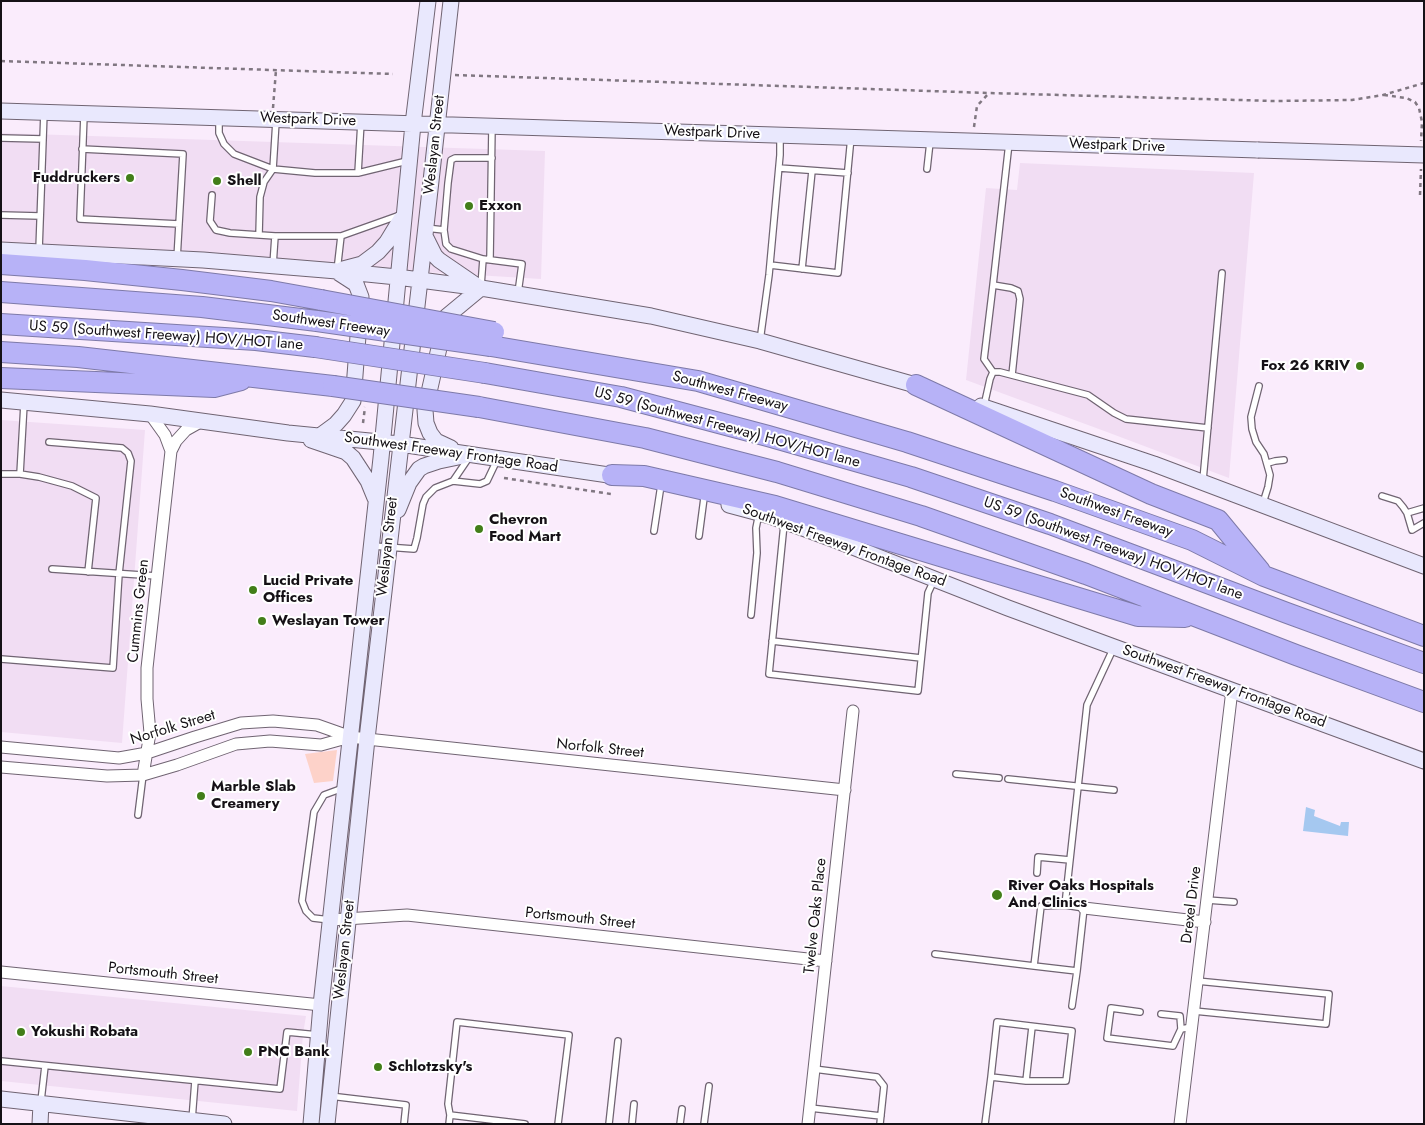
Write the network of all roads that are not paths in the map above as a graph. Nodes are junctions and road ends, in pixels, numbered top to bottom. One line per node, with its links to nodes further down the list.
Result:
1 (428, 1): 9 (main road, Weslayan Street)
2 (451, 1): 10 (main road, Weslayan Street)
3 (1, 111): 4 (main road, Westpark Drive)
4 (44, 112): 5 (main road, Westpark Drive); 15 (lane)
5 (84, 113): 6 (main road, Westpark Drive); 18 (lane)
6 (218, 117): 7 (main road, Westpark Drive); 23 (lane)
7 (274, 119): 8 (main road, Westpark Drive); 23 (lane)
8 (361, 122): 9 (main road, Westpark Drive); 26 (lane)
9 (413, 124): 10 (main road, Westpark Drive); 21 (main road, Weslayan Street)
10 (437, 125): 11 (main road, Westpark Drive); 28 (main road, Weslayan Street)
11 (492, 126): 12 (main road, Westpark Drive); 20 (lane)
12 (780, 135): 14 (main road, Westpark Drive); 22 (lane)
13 (1, 138): 15 (lane)
14 (851, 138): 16 (main road, Westpark Drive); 27 (lane)
15 (43, 139): 33 (lane)
16 (930, 140): 17 (main road, Westpark Drive); 24 (lane)
17 (1009, 142): 19 (main road, Westpark Drive, bridge); 52 (lane)
18 (82, 149): 34 (lane); 34 (lane)
19 (1422, 157)
20 (492, 158): 29 (lane); 43 (lane)
21 (410, 160): 26 (lane); 31 (main road, Weslayan Street)
22 (779, 168): 25 (lane); 45 (lane)
23 (273, 169): 26 (lane); 37 (lane)
24 (927, 169)
25 (812, 171): 27 (lane); 47 (lane)
26 (358, 173)
27 (848, 173): 47 (lane)
28 (431, 181): 29 (lane); 36 (main road, Weslayan Street)
29 (448, 182): 35 (lane)
30 (212, 195): 37 (lane)
31 (404, 214): 39 (lane); 48 (main road); 50 (main road, Weslayan Street)
32 (1, 215): 33 (lane)
33 (40, 216): 41 (lane)
34 (179, 224): 42 (lane)
35 (444, 230): 36 (lane); 43 (lane)
36 (426, 231): 51 (main road, Weslayan Street); 53 (main road)
37 (259, 235): 38 (lane)
38 (275, 236): 39 (lane); 46 (lane)
39 (341, 236): 48 (lane)
40 (1, 250): 41 (main road)
41 (39, 252): 42 (main road)
42 (177, 259): 46 (main road)
43 (486, 259): 53 (lane); 55 (lane)
44 (1, 264): 57 (highway, bridge)
45 (770, 265): 47 (lane); 58 (lane)
46 (273, 266): 48 (main road)
47 (802, 269)
48 (337, 271): 50 (main road); 73 (main road)
49 (1222, 273): 71 (lane)
50 (397, 277): 51 (main road); 75 (main road, Weslayan Street)
51 (420, 280): 53 (main road); 76 (main road, Weslayan Street)
52 (993, 285): 60 (lane); 61 (lane)
53 (481, 288): 55 (main road); 78 (main road)
54 (1, 292): 57 (highway, Southwest Freeway, bridge)
55 (518, 295): 58 (main road)
56 (1, 324): 116 (highway, US 59 (Southwest Freeway) HOV/HOT lane, bridge)
57 (493, 339): 107 (highway, Southwest Freeway)
58 (760, 340): 64 (main road)
59 (1, 352): 62 (highway)
60 (993, 372): 61 (lane); 68 (lane)
61 (1012, 375): 71 (lane)
62 (257, 376): 63 (highway); 110 (highway, bridge)
63 (1, 378)
64 (916, 385): 68 (main road); 107 (highway)
65 (1260, 386): 81 (lane)
66 (1, 400): 67 (main road, Southwest Freeway Frontage Road)
67 (24, 402): 69 (main road, Southwest Freeway Frontage Road); 83 (lane)
68 (984, 408): 85 (main road)
69 (150, 414): 70 (main road, Southwest Freeway Frontage Road); 77 (street)
70 (203, 421): 72 (main road, Southwest Freeway Frontage Road); 77 (street)
71 (1208, 428): 85 (lane)
72 (288, 433): 73 (main road, Southwest Freeway Frontage Road); 90 (main road)
73 (321, 435): 75 (main road, Southwest Freeway Frontage Road)
74 (49, 442): 105 (lane)
75 (382, 442): 76 (main road, Southwest Freeway Frontage Road); 90 (main road, Weslayan Street)
76 (400, 444): 78 (main road, Southwest Freeway Frontage Road); 97 (main road, Weslayan Street)
77 (171, 450): 106 (street, Cummins Green)
78 (468, 453): 79 (main road, Southwest Freeway Frontage Road); 84 (lane); 97 (main road)
79 (498, 458): 84 (lane); 86 (main road, Southwest Freeway Frontage Road)
80 (1284, 460): 81 (lane)
81 (1268, 463): 91 (lane)
82 (1, 474): 83 (lane)
83 (20, 474): 104 (lane)
84 (453, 481): 101 (lane)
85 (1203, 483): 91 (main road)
86 (611, 485): 87 (main road, Southwest Freeway Frontage Road); 110 (highway)
87 (661, 485): 89 (main road, Southwest Freeway Frontage Road); 98 (lane)
88 (1382, 496): 94 (lane)
89 (704, 498): 93 (main road, Southwest Freeway Frontage Road); 99 (lane)
90 (376, 500): 100 (main road, Weslayan Street)
91 (1262, 505): 102 (main road)
92 (1424, 508): 94 (lane)
93 (759, 513): 95 (main road, Southwest Freeway Frontage Road); 109 (lane)
94 (1408, 513): 96 (lane)
95 (784, 521): 108 (main road, Southwest Freeway Frontage Road); 112 (lane)
96 (1424, 523)
97 (391, 525): 101 (main road, Weslayan Street)
98 (654, 531)
99 (699, 536)
100 (371, 546): 101 (lane); 120 (main road, Weslayan Street)
101 (388, 548): 121 (main road, Weslayan Street)
102 (1424, 566)
103 (52, 569): 104 (lane)
104 (88, 572): 105 (lane)
105 (119, 574): 106 (lane); 115 (lane)
106 (158, 576): 123 (street, Cummins Green)
107 (1264, 576): 111 (highway, Southwest Freeway)
108 (934, 579): 113 (main road, Southwest Freeway Frontage Road); 114 (lane)
109 (751, 615)
110 (1200, 617): 118 (highway)
111 (1424, 636)
112 (772, 641): 114 (lane); 114 (lane)
113 (1115, 646): 117 (main road, Southwest Freeway Frontage Road); 130 (lane)
114 (921, 658)
115 (1, 659)
116 (1424, 662)
117 (1232, 690): 124 (main road, Southwest Freeway Frontage Road); 137 (street, Drexel Drive)
118 (1424, 702)
119 (853, 711): 132 (street, Twelve Oaks Place)
120 (351, 737): 121 (street, Norfolk Street); 123 (street, Norfolk Street); 127 (street, Norfolk Street); 131 (main road, Weslayan Street)
121 (367, 739): 132 (street, Norfolk Street); 141 (main road, Weslayan Street)
122 (1, 747): 123 (street, Norfolk Street)
123 (147, 753): 127 (street, Cummins Green)
124 (1424, 760)
125 (1, 767): 127 (street, Norfolk Street)
126 (956, 774): 128 (lane)
127 (143, 775): 134 (lane)
128 (999, 778)
129 (1008, 779): 130 (lane)
130 (1078, 786): 133 (lane); 135 (lane)
131 (345, 788): 142 (main road, Weslayan Street); 142 (lane)
132 (845, 790): 145 (street, Twelve Oaks Place)
133 (1114, 790)
134 (138, 815)
135 (1070, 860): 136 (lane); 139 (lane)
136 (1037, 873)
137 (1207, 900): 138 (lane); 143 (street, Drexel Drive)
138 (1234, 902)
139 (1065, 905): 140 (lane); 146 (lane)
140 (1084, 908): 143 (street); 147 (lane)
141 (348, 919): 142 (street, Portsmouth Street); 145 (street, Portsmouth Street); 166 (main road, Weslayan Street)
142 (330, 920): 150 (main road, Weslayan Street)
143 (1204, 922): 149 (street, Drexel Drive)
144 (934, 954): 146 (lane)
145 (826, 961): 161 (street, Twelve Oaks Place)
146 (1034, 966): 147 (lane)
147 (1077, 971): 151 (lane)
148 (1, 972): 150 (street, Portsmouth Street)
149 (1198, 981): 152 (street, Drexel Drive); 152 (lane)
150 (321, 1005): 157 (main road, Weslayan Street)
151 (1072, 1006)
152 (1194, 1011): 156 (street, Drexel Drive)
153 (1140, 1012): 156 (lane)
154 (1161, 1014): 156 (lane)
155 (1032, 1027): 162 (lane); 164 (lane); 164 (lane)
156 (1186, 1028): 190 (street, Drexel Drive)
157 (318, 1035): 163 (lane); 177 (main road, Weslayan Street)
158 (618, 1041): 183 (lane)
159 (1, 1061): 160 (lane)
160 (45, 1066): 163 (lane); 168 (lane)
161 (814, 1070): 170 (street, Twelve Oaks Place); 173 (lane)
162 (991, 1077): 164 (lane); 189 (lane)
163 (195, 1081): 174 (lane)
164 (1026, 1081)
165 (709, 1086): 186 (lane)
166 (330, 1096): 178 (main road, Weslayan Street); 179 (lane)
167 (1, 1099): 168 (main road)
168 (41, 1103): 174 (main road); 175 (main road)
169 (634, 1104): 184 (lane)
170 (810, 1108): 173 (lane); 187 (street, Twelve Oaks Place)
171 (682, 1109): 185 (lane)
172 (450, 1115): 180 (lane); 181 (lane); 182 (lane)
173 (881, 1116): 188 (lane)
174 (192, 1120): 176 (main road)
175 (40, 1124)
176 (224, 1124)
177 (311, 1124)
178 (327, 1124)
179 (404, 1124)
180 (449, 1124)
181 (526, 1124)
182 (558, 1124)
183 (609, 1124)
184 (632, 1124)
185 (680, 1124)
186 (704, 1124)
187 (808, 1124)
188 (880, 1124)
189 (985, 1124)
190 (1180, 1124)

